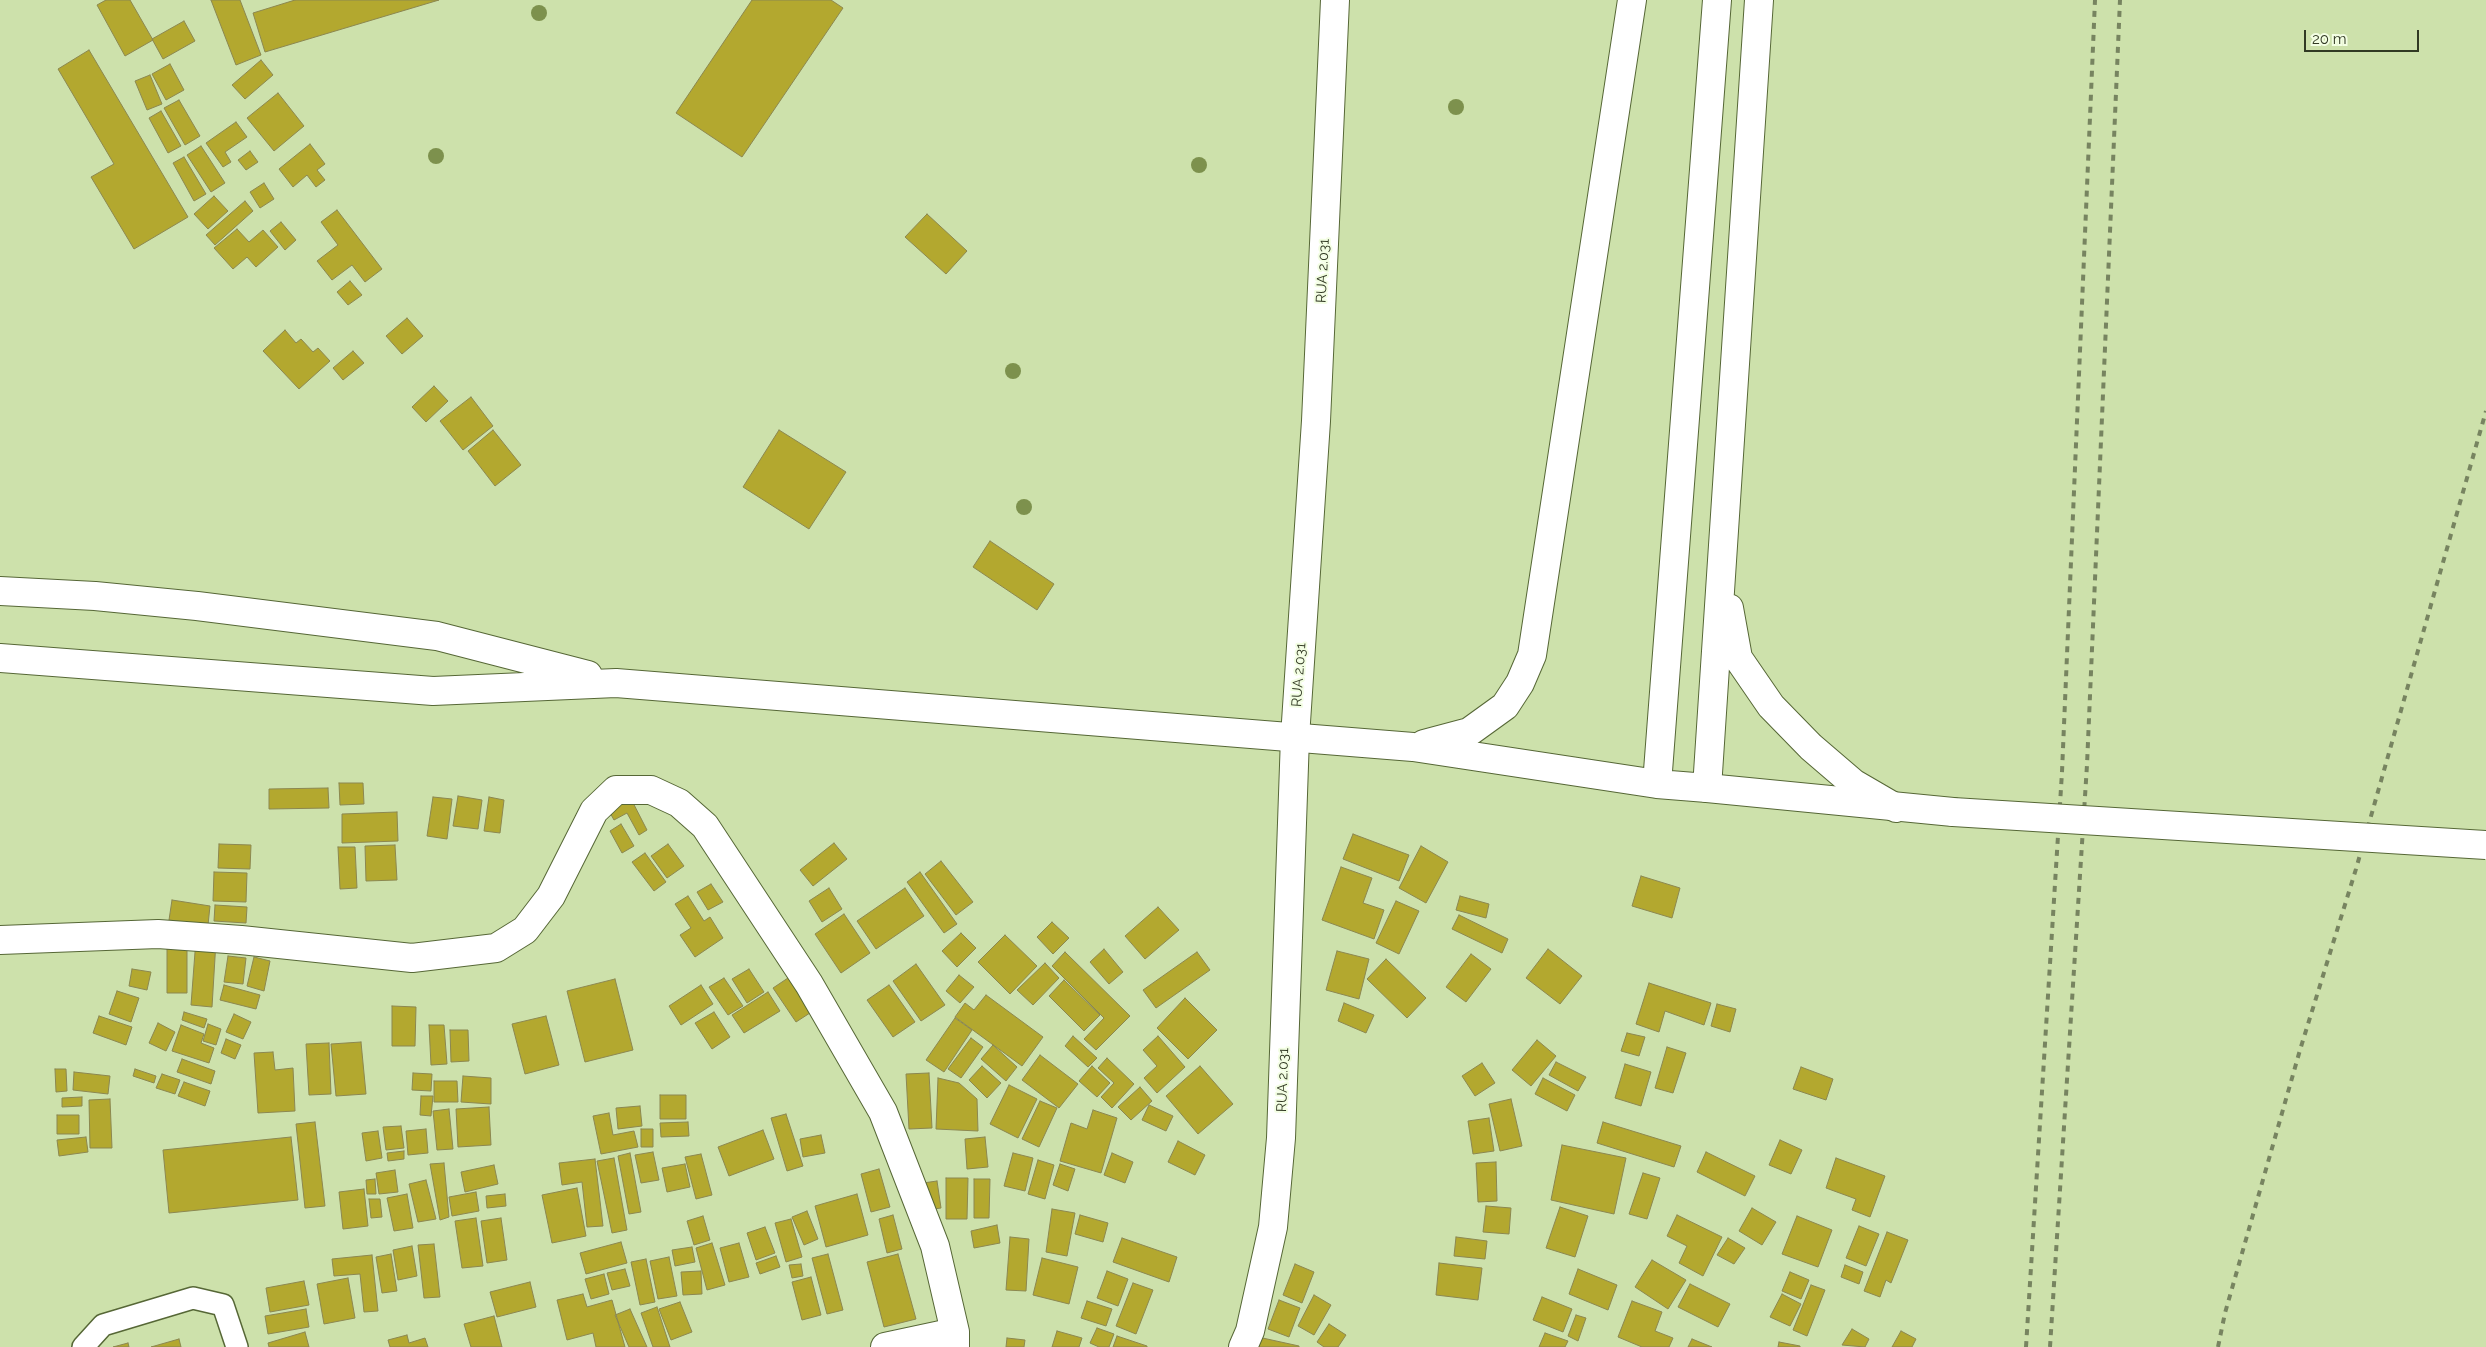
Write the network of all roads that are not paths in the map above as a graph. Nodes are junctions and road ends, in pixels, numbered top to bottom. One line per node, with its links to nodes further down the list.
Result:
1 (1335, 0): 9 (main road, RUA 2.031)
2 (1632, 0): 10 (main road)
3 (1716, 0): 11 (main road)
4 (1759, 0): 5 (main road)
5 (1722, 567): 12 (main road); 13 (main road)
6 (0, 591): 8 (main road)
7 (0, 658): 8 (main road)
8 (616, 682): 9 (main road)
9 (1295, 737): 10 (main road); 20 (main road, RUA 2.031)
10 (1413, 747): 11 (main road)
11 (1657, 784): 12 (main road)
12 (1708, 788): 13 (main road)
13 (1896, 808): 14 (main road, bridge)
14 (2486, 845)
15 (0, 940): 16 (main road)
16 (955, 1340): 19 (main road)
17 (83, 1347): 18 (lane)
18 (237, 1347)
19 (885, 1347)
20 (1243, 1347)

